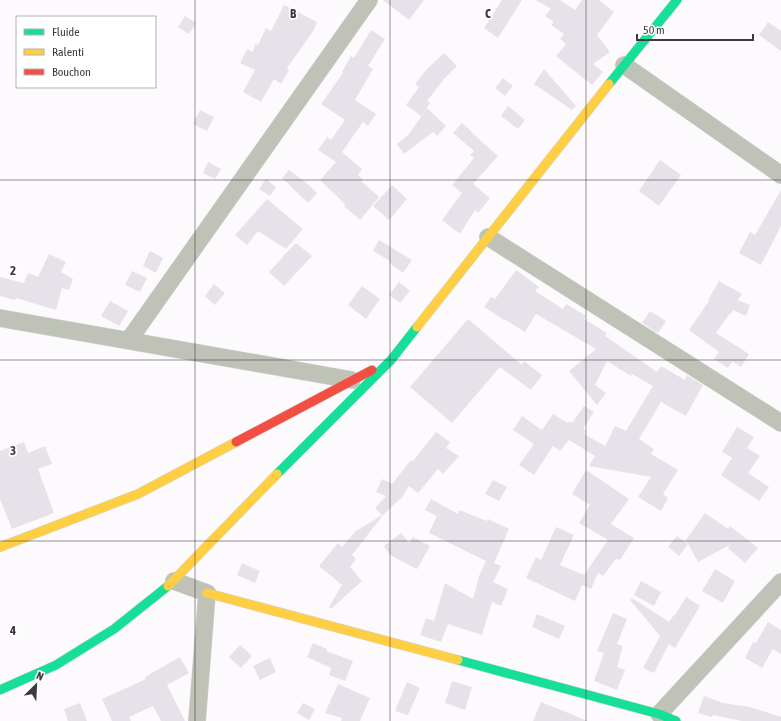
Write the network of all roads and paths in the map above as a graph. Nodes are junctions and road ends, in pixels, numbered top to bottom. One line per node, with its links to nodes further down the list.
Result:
1 (369, 0): 7 (street)
2 (677, 0): 3 (main road)
3 (624, 64): 4 (street); 5 (main road)
4 (781, 175)
5 (488, 237): 8 (main road); 10 (street)
6 (0, 318): 7 (street)
7 (129, 340): 9 (street)
8 (391, 360): 9 (main road); 12 (main road)
9 (352, 380): 11 (main road)
10 (781, 423)
11 (0, 547)
12 (174, 580): 14 (street); 15 (main road)
13 (781, 582): 16 (street)
14 (207, 593): 16 (main road); 17 (street)
15 (0, 690)
16 (659, 714): 18 (main road)
17 (197, 721)
18 (676, 721)

